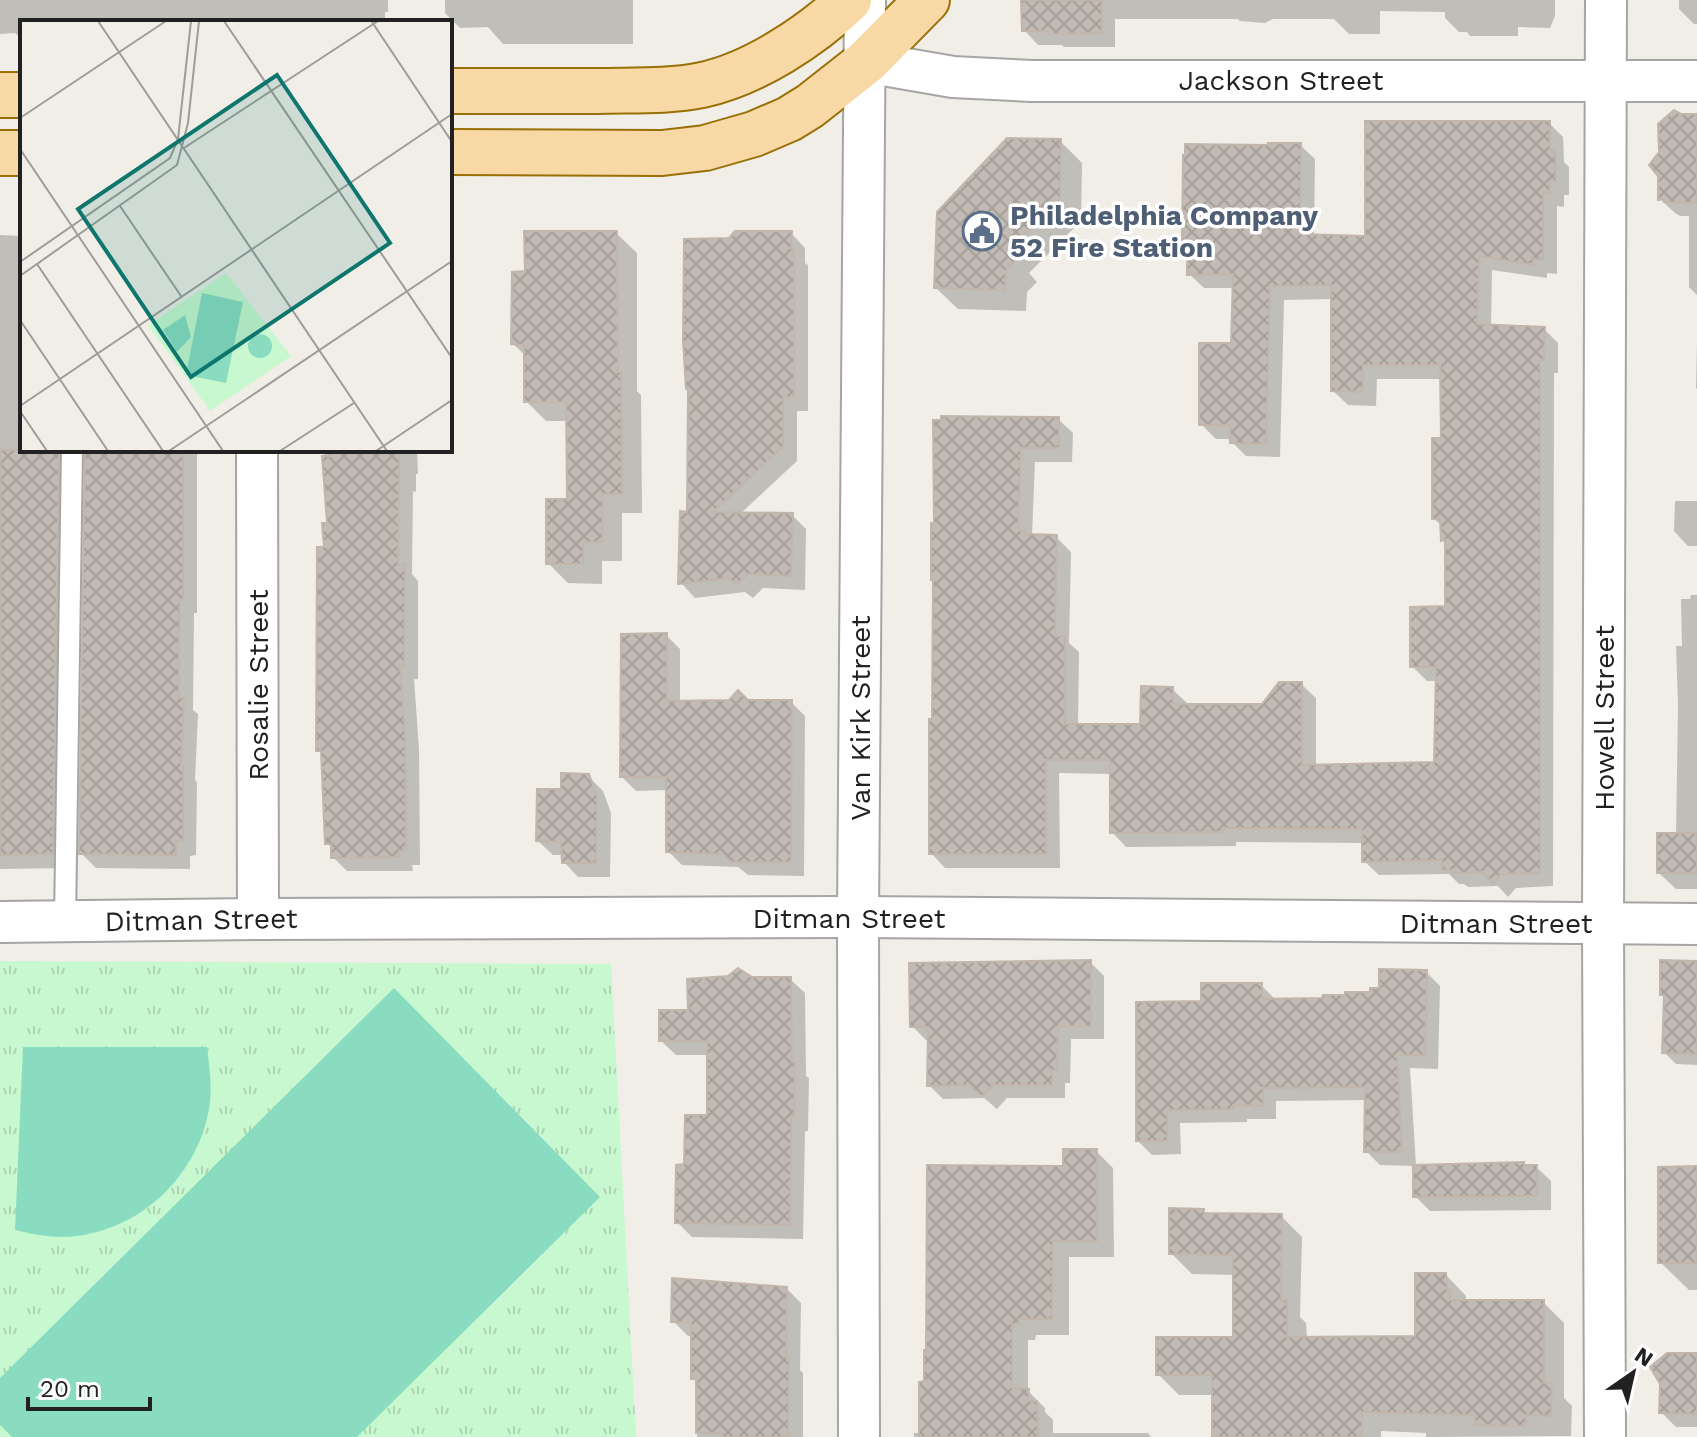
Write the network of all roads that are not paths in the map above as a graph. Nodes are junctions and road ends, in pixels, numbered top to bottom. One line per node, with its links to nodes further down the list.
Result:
1 (849, 0): 8 (main road)
2 (865, 0): 5 (street, Van Kirk Street)
3 (927, 0): 5 (main road)
4 (1606, 0): 6 (street, Howell Street)
5 (866, 62): 6 (street, Jackson Street); 9 (main road); 12 (street, Van Kirk Street)
6 (1606, 80): 7 (street, Jackson Street); 16 (street, Howell Street)
7 (1697, 81)
8 (452, 91)
9 (452, 152)
10 (72, 452): 15 (lane)
11 (257, 452): 13 (street, Rosalie Street)
12 (858, 917): 13 (street, Ditman Street); 16 (street, Ditman Street); 18 (street, Van Kirk Street)
13 (258, 919): 15 (street, Ditman Street)
14 (0, 922): 15 (street, Ditman Street)
15 (65, 922)
16 (1603, 924): 17 (street, Ditman Street); 19 (street, Howell Street)
17 (1697, 924)
18 (859, 1437)
19 (1605, 1437)

